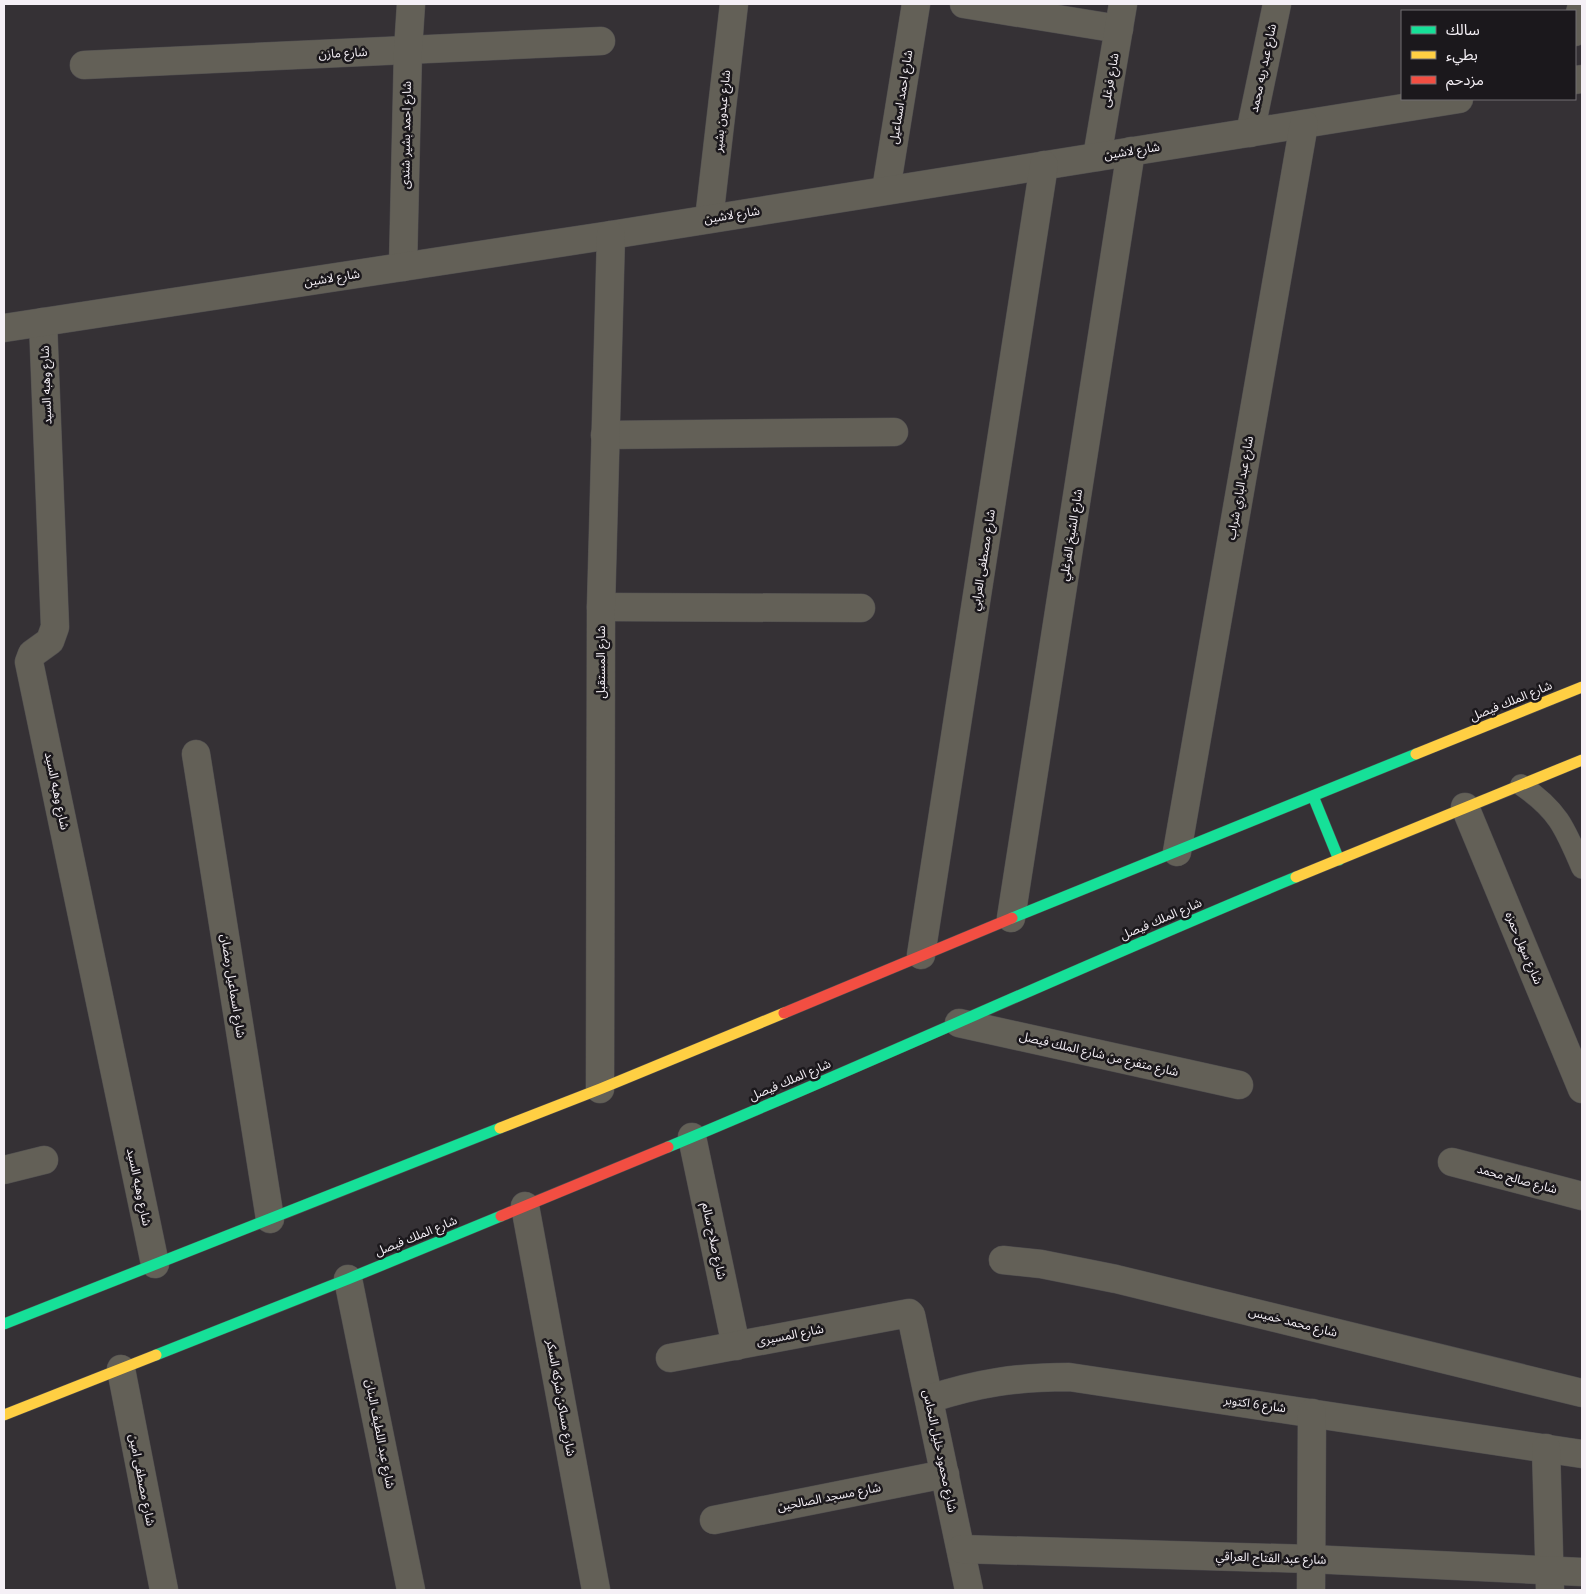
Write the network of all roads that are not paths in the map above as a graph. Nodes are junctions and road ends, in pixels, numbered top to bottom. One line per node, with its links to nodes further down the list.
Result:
1 (410, 4): 10 (street, شارع احمد بشير شندى)
2 (734, 4): 19 (street, شارع عبدون بشير)
3 (916, 4): 18 (street, شارع احمد اسماعيل)
4 (964, 4): 7 (street)
5 (1277, 4): 14 (street, شارع عبد ريه محمد)
6 (1582, 5): 8 (street)
7 (1121, 16): 16 (street, شارع فرغلى)
8 (1576, 28)
9 (601, 40): 10 (street, شارع مازن)
10 (408, 50): 11 (street, شارع مازن); 21 (street, شارع احمد بشير شندى)
11 (84, 65)
12 (1453, 100): 13 (street, شارع لاشين)
13 (1304, 124): 14 (street, شارع لاشين); 34 (street, شارع عبد الباري شراب)
14 (1250, 133): 15 (street, شارع لاشين)
15 (1131, 151): 16 (street, شارع لاشين); 37 (street, شارع الشيخ الفرغلي)
16 (1098, 157): 17 (street, شارع لاشين)
17 (1044, 165): 18 (street, شارع لاشين); 38 (street, شارع مصطفى العرابي)
18 (886, 190): 19 (street, شارع لاشين)
19 (710, 219): 20 (street, شارع لاشين)
20 (611, 234): 21 (street, شارع لاشين); 25 (street, شارع المستقبل)
21 (403, 267): 22 (street, شارع لاشين)
22 (43, 322): 23 (street, شارع لاشين); 51 (street, شارع وهبه السيد)
23 (4, 328)
24 (894, 432): 25 (street)
25 (605, 435): 26 (street, شارع المستقبل)
26 (601, 607): 27 (street); 41 (street, شارع المستقبل)
27 (861, 608)
28 (1582, 687): 32 (main road, شارع الملك فيصل)
29 (196, 754): 49 (street, شارع اسماعيل رمضان)
30 (1582, 760): 31 (main road, شارع الملك فيصل)
31 (1521, 785): 33 (main road, شارع الملك فيصل); 36 (lane)
32 (1314, 796): 34 (main road, شارع الملك فيصل); 35 (main road)
33 (1465, 807): 35 (main road, شارع الملك فيصل); 42 (street, شارع سهل حمزه)
34 (1177, 852): 37 (main road, شارع الملك فيصل)
35 (1339, 860): 39 (main road, شارع الملك فيصل)
36 (1582, 868)
37 (1011, 918): 38 (main road, شارع الملك فيصل)
38 (922, 955): 41 (main road, شارع الملك فيصل)
39 (960, 1023): 40 (street, شارع متفرع من شارع الملك فيصل); 43 (main road, شارع الملك فيصل)
40 (1239, 1085)
41 (600, 1089): 49 (main road, شارع الملك فيصل)
42 (1582, 1090)
43 (692, 1137): 48 (main road, شارع الملك فيصل); 55 (street, شارع صلاح سالم)
44 (44, 1160): 46 (street)
45 (1452, 1162): 47 (street, شارع صالح محمد)
46 (4, 1170)
47 (1582, 1196)
48 (525, 1206): 52 (main road, شارع الملك فيصل); 72 (street, شارع مساكن شركه السكر)
49 (270, 1219): 51 (main road, شارع الملك فيصل)
50 (1003, 1260): 58 (street, شارع محمد خميس)
51 (155, 1264): 54 (main road, شارع الملك فيصل)
52 (348, 1279): 57 (main road, شارع الملك فيصل); 71 (street, شارع عبد اللطيف البنان)
53 (909, 1313): 55 (street, شارع المسيرى); 59 (street, شارع محمود خليل النحاس)
54 (4, 1324)
55 (736, 1346): 56 (street, شارع المسيرى)
56 (670, 1358)
57 (121, 1369): 61 (main road, شارع الملك فيصل); 70 (street, شارع مصطفى امين)
58 (1582, 1393)
59 (928, 1399): 60 (street, شارع 6 اكتوبر); 64 (street, شارع محمود خليل النحاس)
60 (1312, 1413): 62 (street, شارع 6 اكتوبر); 67 (street)
61 (4, 1415)
62 (1546, 1448): 63 (street, شارع 6 اكتوبر); 69 (street)
63 (1582, 1454)
64 (945, 1474): 65 (street, شارع مسجد الصالحين); 66 (street, شارع محمود خليل النحاس)
65 (714, 1520)
66 (960, 1549): 67 (street, شارع عبد الفتاح العراقي); 73 (street, شارع محمود خليل النحاس)
67 (1310, 1559): 69 (street, شارع عبد الفتاح العراقي); 74 (street)
68 (1582, 1572): 69 (street, شارع عبد الفتاح العراقي)
69 (1549, 1580)
70 (164, 1590)
71 (411, 1590)
72 (596, 1590)
73 (969, 1590)
74 (1311, 1590)

